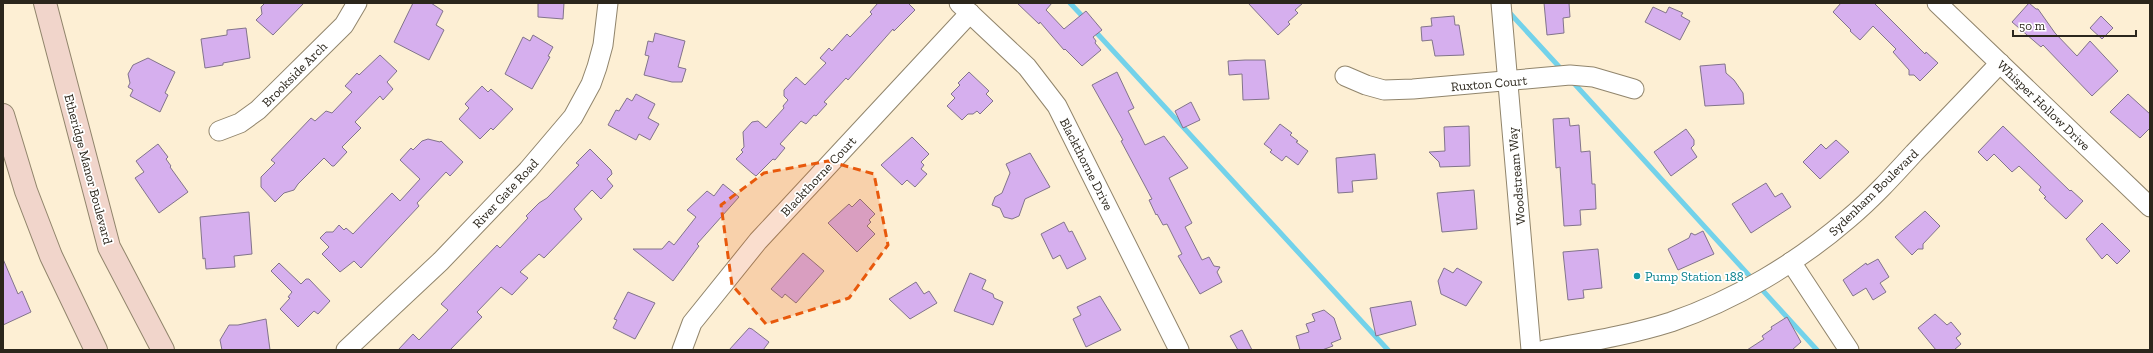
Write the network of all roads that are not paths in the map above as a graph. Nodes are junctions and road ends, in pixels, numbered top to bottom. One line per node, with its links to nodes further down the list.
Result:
1 (45, 3): 16 (main road, Etheridge Manor Boulevard)
2 (357, 3): 12 (street, Brookside Arch)
3 (608, 3): 17 (street, River Gate Road)
4 (1501, 3): 9 (street, Woodstream Way)
5 (1937, 3): 7 (street, Whisper Hollow Drive)
6 (964, 8): 18 (street, Blackthorne Court); 19 (street, Blackthorne Drive)
7 (2000, 63): 13 (street, Whisper Hollow Drive); 14 (street, Sydenham Boulevard)
8 (1345, 76): 9 (street, Ruxton Court)
9 (1508, 81): 10 (street, Ruxton Court); 20 (street, Woodstream Way)
10 (1634, 89)
11 (3, 115): 15 (main road)
12 (219, 131)
13 (2150, 207)
14 (1791, 262): 21 (street, Sydenham Boulevard); 22 (street)
15 (96, 350)
16 (163, 350)
17 (346, 350)
18 (682, 350)
19 (1179, 350)
20 (1531, 350)
21 (1544, 350)
22 (1849, 350)

